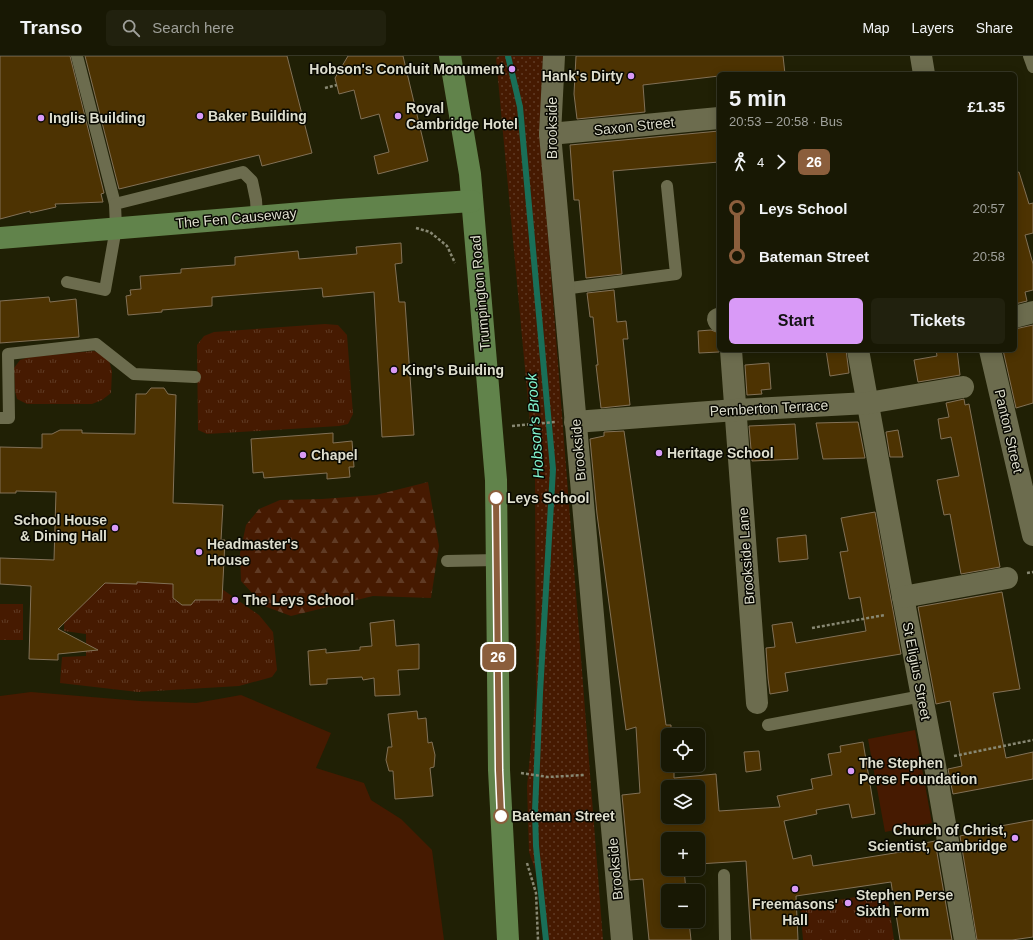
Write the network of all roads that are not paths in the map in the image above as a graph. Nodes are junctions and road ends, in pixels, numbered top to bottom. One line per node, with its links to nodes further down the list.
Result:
1 (77, 56): 12 (lane)
2 (450, 56): 11 (main road, Trumpington Road)
3 (554, 56): 9 (street, Brookside)
4 (921, 56): 7 (street)
5 (1029, 56): 6 (lane)
6 (1033, 67)
7 (924, 72)
8 (717, 118): 9 (street, Saxon Street)
9 (550, 134): 17 (street, Brookside)
10 (667, 186): 17 (lane)
11 (472, 201): 13 (main road, The Fen Causeway); 30 (main road, Trumpington Road)
12 (115, 204): 13 (lane); 14 (lane)
13 (257, 216): 14 (main road, The Fen Causeway)
14 (116, 228): 15 (main road, The Fen Causeway); 16 (lane)
15 (0, 238)
16 (67, 282)
17 (563, 289): 28 (street, Brookside)
18 (1033, 312): 19 (street)
19 (1017, 317)
20 (731, 352): 26 (street, Brookside Lane)
21 (858, 352): 25 (street, St Eligius Street)
22 (990, 352): 29 (street, Panton Street)
23 (195, 377): 27 (lane)
24 (963, 387): 25 (street, Pemberton Terrace)
25 (868, 403): 26 (street, Pemberton Terrace); 33 (street, St Eligius Street)
26 (736, 410): 28 (street, Pemberton Terrace); 35 (street, Brookside Lane)
27 (0, 418)
28 (566, 422): 39 (street, Brookside)
29 (1033, 535)
30 (497, 560): 31 (lane); 38 (main road, Trumpington Road)
31 (447, 561)
32 (1007, 578): 33 (street)
33 (904, 604): 34 (street, St Eligius Street)
34 (922, 696): 36 (lane); 41 (street, St Eligius Street)
35 (757, 703)
36 (768, 725)
37 (724, 875): 40 (lane)
38 (508, 940)
39 (622, 940)
40 (725, 940)
41 (965, 940)

